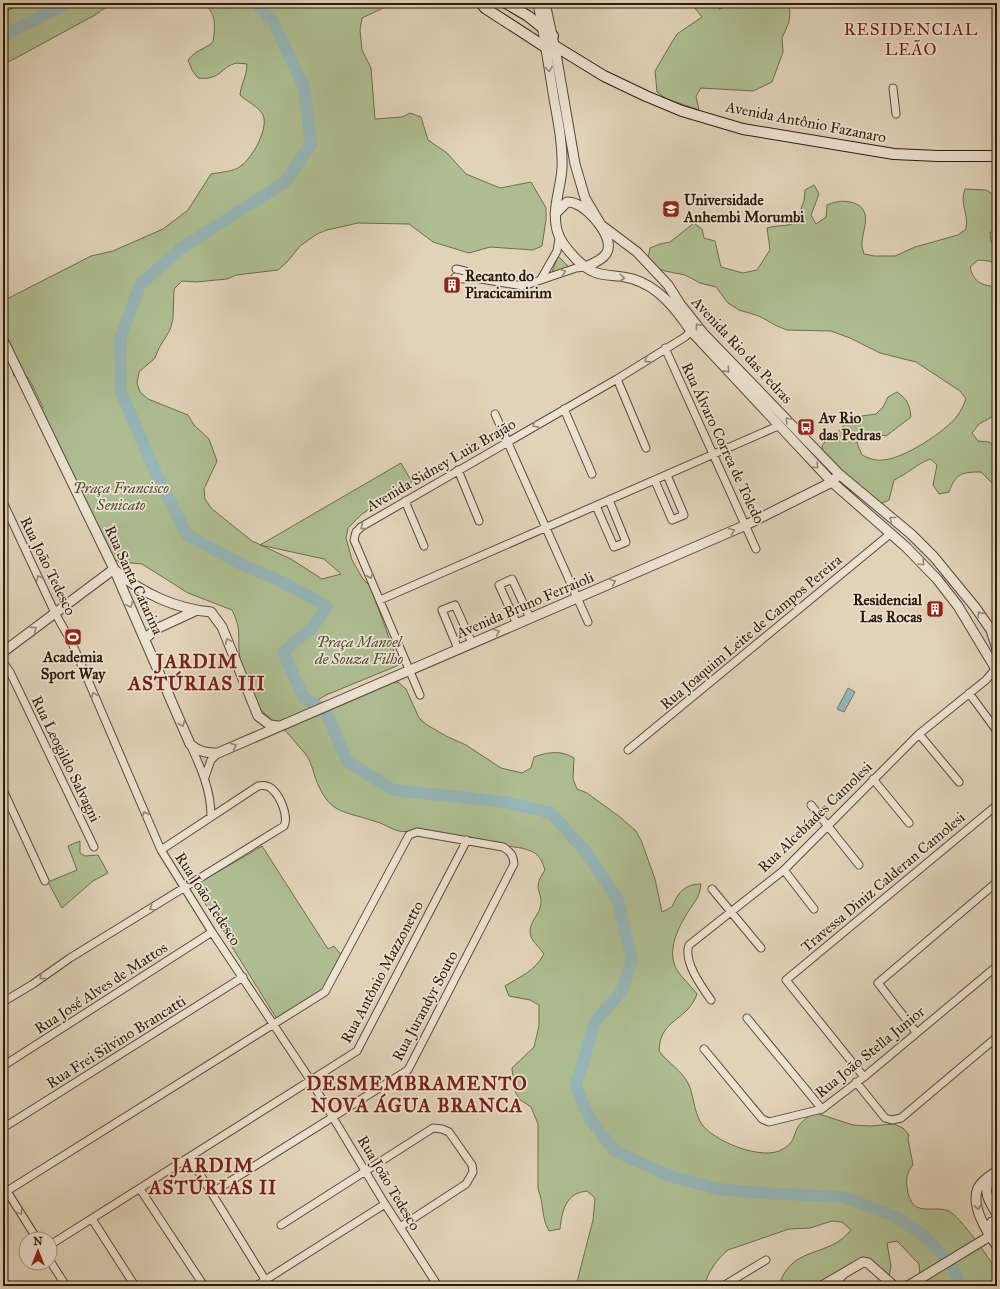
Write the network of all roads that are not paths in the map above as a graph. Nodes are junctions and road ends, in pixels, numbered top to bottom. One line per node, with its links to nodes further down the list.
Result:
1 (13, 3): 6 (street)
2 (481, 3): 8 (main road, Avenida Antônio Fazanaro)
3 (505, 3): 7 (main road, Avenida Antônio Fazanaro); 8 (main road)
4 (538, 3): 10 (street)
5 (545, 3): 11 (street, Avenida Rio das Pedras)
6 (3, 8)
7 (521, 12): 9 (main road); 10 (main road, Avenida Antônio Fazanaro)
8 (494, 13): 9 (main road, Avenida Antônio Fazanaro)
9 (515, 26): 11 (main road, Avenida Antônio Fazanaro)
10 (544, 30): 11 (main road, Avenida Antônio Fazanaro)
11 (552, 46): 14 (main road, Avenida Antônio Fazanaro); 15 (street, Avenida Rio das Pedras, one-way to 15); 16 (street, Avenida Rio das Pedras)
12 (893, 88): 13 (street)
13 (896, 114)
14 (997, 156)
15 (555, 214): 16 (street); 17 (street, Avenida Rio das Pedras)
16 (601, 226): 18 (street); 35 (street, Avenida Rio das Pedras, one-way to 16)
17 (559, 238): 18 (street, Avenida Rio das Pedras); 22 (street, Avenida Rio das Pedras)
18 (585, 267): 22 (street, one-way to 18); 23 (street, Avenida Rio das Pedras, one-way to 23)
19 (456, 269): 21 (street)
20 (455, 277): 21 (street)
21 (470, 277): 22 (street)
22 (542, 279)
23 (691, 331): 25 (street, Avenida Sidney Luiz Brajão); 29 (street, Avenida Rio das Pedras, one-way to 29)
24 (3, 340): 49 (street, Rua Santa Catarina)
25 (665, 348): 26 (street, Avenida Sidney Luiz Brajão, one-way to 26); 32 (street, Rua Álvaro Correa de Toledo)
26 (617, 379): 27 (street, Avenida Sidney Luiz Brajão); 31 (street)
27 (564, 409): 30 (street, Avenida Sidney Luiz Brajão, one-way to 30); 34 (street)
28 (495, 414): 30 (street)
29 (778, 426): 32 (street); 38 (street, Avenida Rio das Pedras, one-way to 38)
30 (507, 441): 33 (street, Avenida Sidney Luiz Brajão); 45 (street)
31 (646, 448)
32 (714, 454): 36 (street); 44 (street, Rua Álvaro Correa de Toledo)
33 (458, 470): 40 (street, Avenida Sidney Luiz Brajão); 43 (street)
34 (592, 474)
35 (839, 474): 38 (street, Avenida Bruno Ferraioli); 60 (street, Avenida Rio das Pedras, one-way to 35)
36 (667, 475): 37 (street); 37 (street)
37 (655, 481): 39 (street)
38 (832, 482): 44 (street, Avenida Bruno Ferraioli); 46 (street, Avenida Rio das Pedras)
39 (609, 500): 42 (street); 42 (street)
40 (405, 501): 47 (street); 51 (street, Avenida Sidney Luiz Brajão, one-way to 51)
41 (3, 502): 53 (street, Rua João Tedesco, one-way to 41)
42 (596, 506): 45 (street)
43 (479, 521)
44 (746, 525): 48 (street, Rua Álvaro Correa de Toledo); 50 (street, Avenida Bruno Ferraioli, one-way to 44)
45 (546, 528): 50 (street); 51 (street)
46 (890, 534): 64 (street, Avenida Rio das Pedras, one-way to 64); 73 (street, Rua Joaquim Leite de Campos Pereira)
47 (424, 546)
48 (756, 548)
49 (114, 569): 52 (street); 53 (street); 57 (street, Rua Santa Catarina, one-way to 57)
50 (577, 598): 54 (street, Avenida Bruno Ferraioli); 55 (street)
51 (380, 600): 63 (street, Avenida Sidney Luiz Brajão)
52 (195, 611): 57 (street); 67 (street, one-way to 52)
53 (55, 613): 61 (street, one-way to 53); 86 (street, Rua João Tedesco, one-way to 53)
54 (530, 618): 56 (street, Avenida Bruno Ferraioli); 56 (street)
55 (588, 622)
56 (517, 624): 58 (street, Avenida Bruno Ferraioli, one-way to 56)
57 (146, 638): 72 (street, Rua Santa Catarina, one-way to 72)
58 (472, 643): 59 (street, Avenida Bruno Ferraioli); 59 (street)
59 (458, 649): 63 (street, Avenida Bruno Ferraioli)
60 (997, 649)
61 (3, 652)
62 (3, 662): 85 (street, Rua Leogildo Salvagni)
63 (410, 669): 66 (street, Avenida Sidney Luiz Brajão); 68 (street, Avenida Bruno Ferraioli)
64 (997, 669): 65 (street, Rua Alcebíades Camolesi)
65 (969, 693): 69 (street); 70 (street, Rua Alcebíades Camolesi)
66 (420, 695)
67 (258, 716): 68 (street); 71 (street)
68 (279, 726): 71 (street, Avenida Bruno Ferraioli)
69 (997, 731)
70 (919, 734): 76 (street, Rua Alcebíades Camolesi); 77 (street)
71 (252, 738): 74 (street, Avenida Bruno Ferraioli, one-way to 71)
72 (190, 744): 74 (street); 75 (street, Rua Santa Catarina)
73 (628, 750)
74 (218, 753): 75 (street)
75 (205, 778): 81 (street, Rua Santa Catarina)
76 (872, 779): 82 (street); 83 (street, Rua Alcebíades Camolesi)
77 (959, 782)
78 (3, 790): 89 (street)
79 (811, 805): 83 (street)
80 (997, 805): 107 (street, Travessa Diniz Calderan Camolesi)
81 (210, 816): 86 (street); 91 (street)
82 (909, 823)
83 (829, 825): 87 (street); 88 (street, Rua Alcebíades Camolesi)
84 (467, 840): 102 (street); 108 (street, Rua Antônio Mazzonetto); 111 (street, Rua Jurandyr Souto)
85 (94, 847)
86 (161, 850): 91 (street, Rua João Tedesco)
87 (859, 865)
88 (784, 870): 93 (street); 94 (street, Rua Alcebíades Camolesi)
89 (45, 881)
90 (997, 882): 103 (street)
91 (185, 887): 95 (street, Rua João Tedesco); 100 (street, one-way to 100)
92 (712, 889): 94 (street)
93 (814, 909)
94 (731, 911): 96 (street); 99 (street, Rua Alcebíades Camolesi)
95 (212, 932): 98 (street, Rua João Tedesco); 106 (street, Rua José Alves de Mattos)
96 (761, 948)
97 (997, 966): 103 (street, Rua João Stella Junior)
98 (243, 977): 102 (street, Rua João Tedesco); 112 (street, Rua Frei Silvino Brancatti)
99 (710, 998)
100 (3, 1002)
101 (747, 1018): 110 (street)
102 (273, 1024): 108 (street, Rua João Tedesco); 116 (street)
103 (916, 1032): 107 (street, Rua João Stella Junior)
104 (997, 1037): 109 (street)
105 (704, 1049): 110 (street, Rua João Stella Junior)
106 (3, 1066)
107 (864, 1077): 109 (street, Rua João Stella Junior)
108 (311, 1081): 111 (street, Rua João Tedesco); 113 (street, Rua Antônio Mazzonetto)
109 (856, 1082): 110 (street, Rua João Stella Junior)
110 (822, 1109)
111 (334, 1117): 114 (street, Rua João Tedesco); 118 (street, Rua Jurandyr Souto)
112 (3, 1128)
113 (190, 1158): 117 (street, Rua Antônio Mazzonetto); 118 (street)
114 (365, 1170): 119 (street, Rua João Tedesco); 123 (street); 124 (street)
115 (995, 1173): 120 (street); 126 (street, one-way to 126)
116 (5, 1188): 125 (street, one-way to 125)
117 (140, 1189): 121 (street, Rua Antônio Mazzonetto); 134 (street)
118 (213, 1192): 131 (street)
119 (385, 1204): 124 (street, Rua João Tedesco); 131 (street)
120 (997, 1214)
121 (92, 1219): 127 (street, Rua Antônio Mazzonetto); 133 (street)
122 (997, 1221): 126 (street)
123 (281, 1225)
124 (400, 1227): 136 (street, Rua João Tedesco)
125 (32, 1231)
126 (993, 1239): 141 (street)
127 (58, 1240)
128 (766, 1260): 137 (street)
129 (56, 1271): 132 (street)
130 (844, 1274): 138 (street); 139 (street); 140 (street)
131 (267, 1283): 135 (street)
132 (66, 1286)
133 (135, 1286)
134 (204, 1286)
135 (256, 1286)
136 (438, 1286)
137 (723, 1286)
138 (822, 1286)
139 (835, 1286)
140 (894, 1286)
141 (908, 1286)

